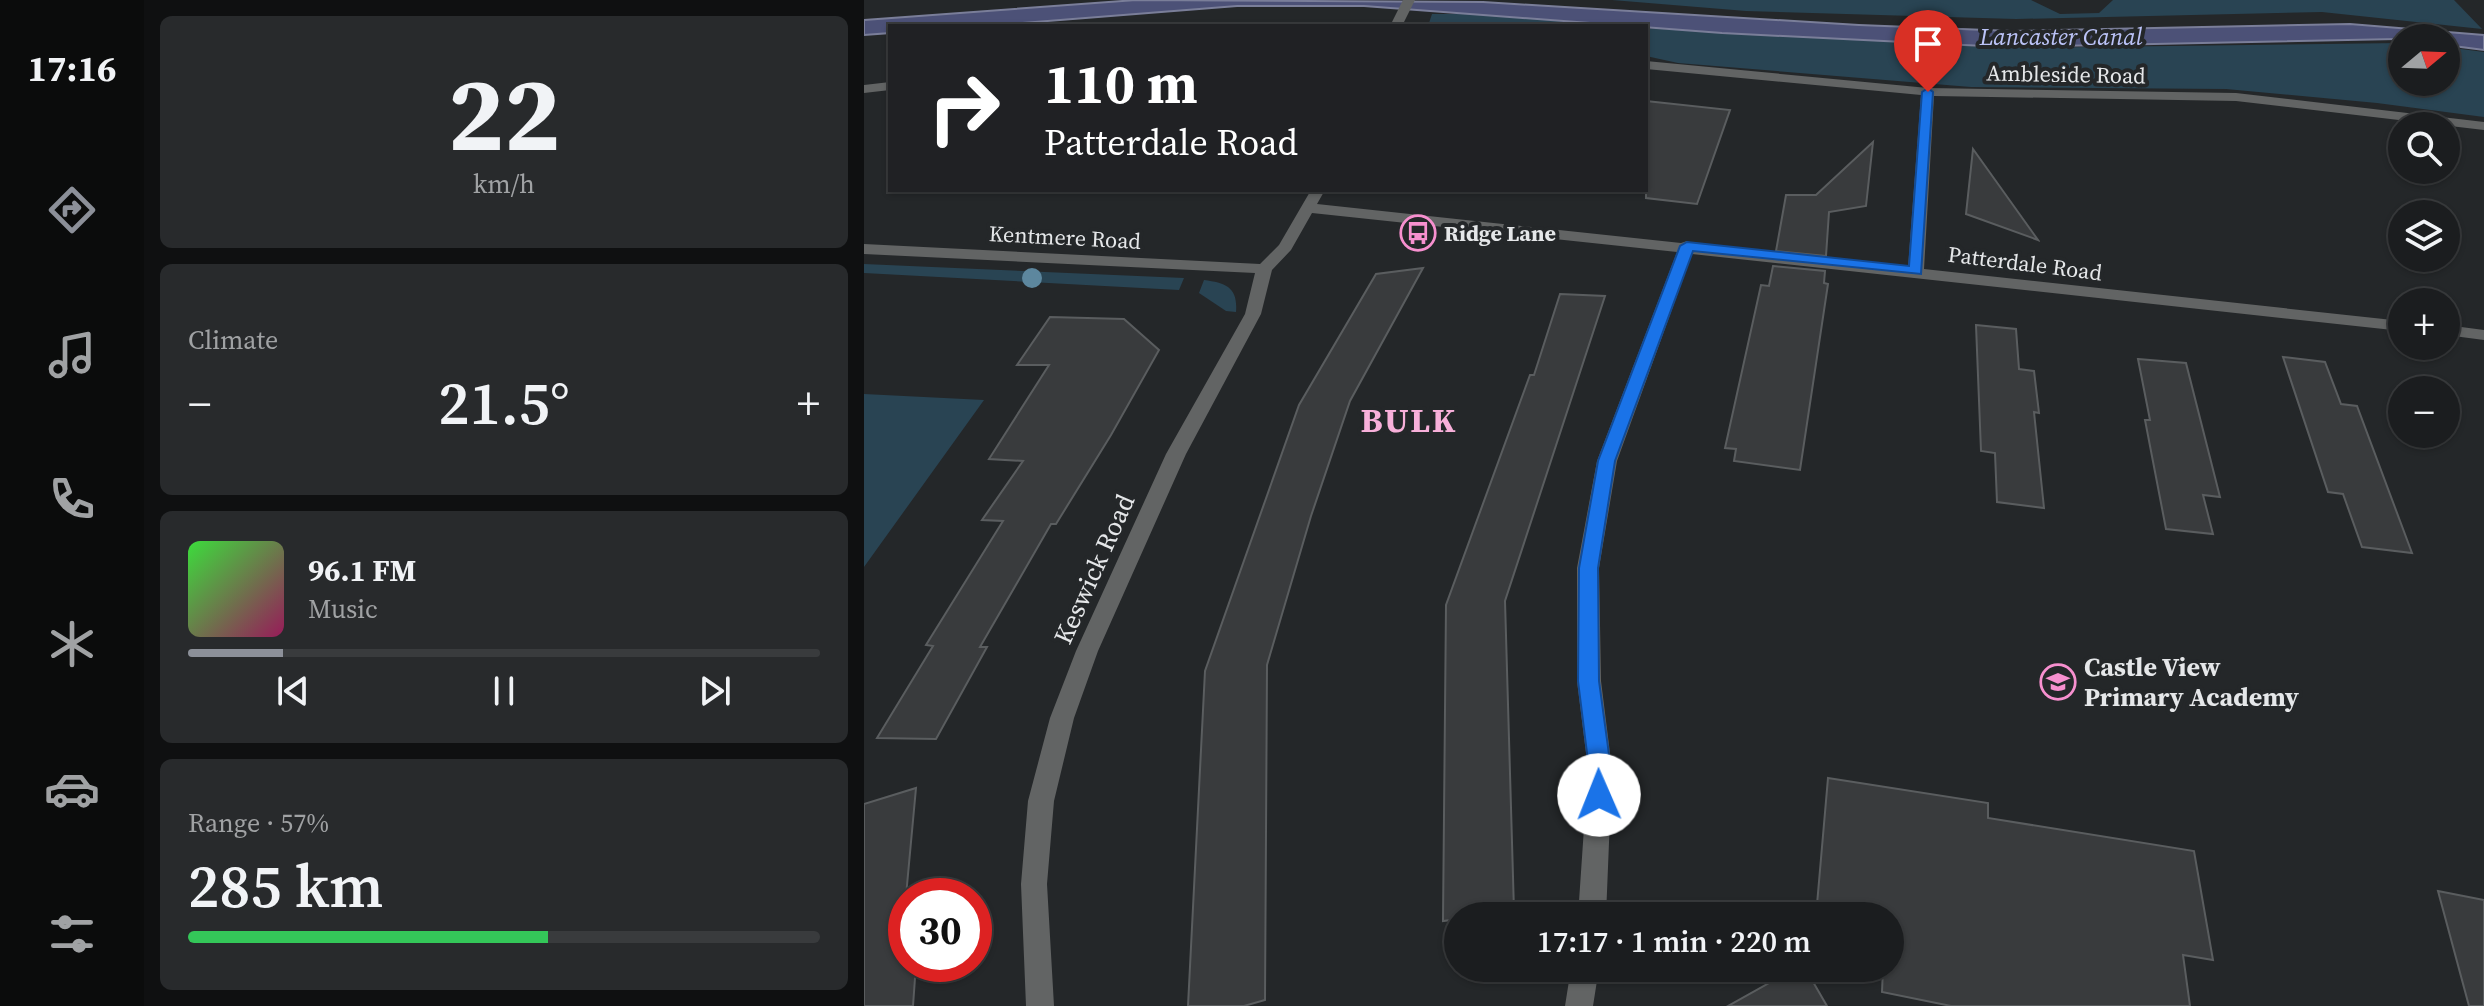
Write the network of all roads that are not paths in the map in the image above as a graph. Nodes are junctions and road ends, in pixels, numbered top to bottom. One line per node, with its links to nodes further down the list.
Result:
1 (1409, 0): 2 (street)
2 (1397, 24)
3 (1648, 65): 6 (street, Ambleside Road)
4 (888, 86): 5 (street)
5 (864, 89)
6 (1928, 92): 7 (street, Ambleside Road); 13 (street)
7 (2484, 126)
8 (1317, 192): 9 (street, Keswick Road)
9 (1309, 208): 10 (street, Patterdale Road); 12 (street, Keswick Road)
10 (1687, 246): 13 (street, Patterdale Road); 17 (street)
11 (864, 249): 12 (street, Kentmere Road)
12 (1264, 269): 19 (street, Keswick Road)
13 (1916, 271): 14 (street, Patterdale Road)
14 (2388, 325)
15 (2460, 332): 16 (street)
16 (2484, 335)
17 (1593, 902)
18 (1583, 982): 20 (street)
19 (1040, 1006)
20 (1579, 1006)

